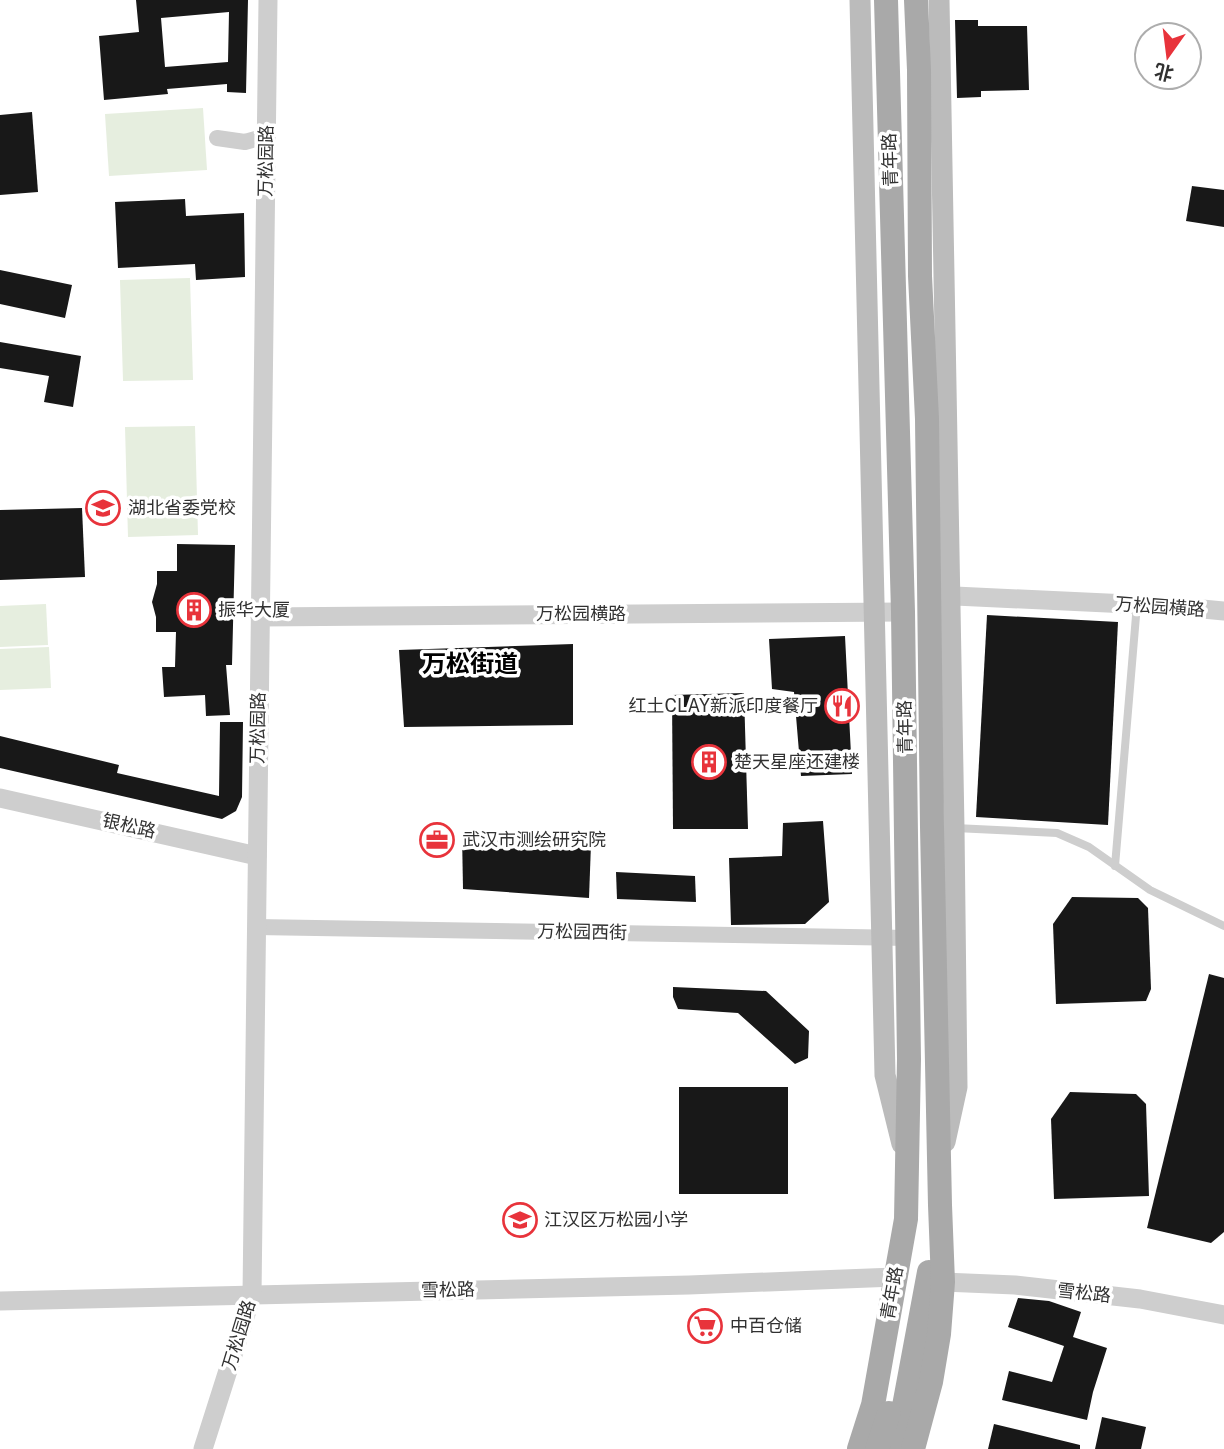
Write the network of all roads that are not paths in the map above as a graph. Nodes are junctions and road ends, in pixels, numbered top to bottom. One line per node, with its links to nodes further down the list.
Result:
1 (268, 0): 10 (street, 万松园路)
2 (860, 0): 12 (main road)
3 (886, 0): 8 (main road, 青年路)
4 (916, 0): 13 (main road, 青年路)
5 (932, 0): 7 (main road)
6 (939, 0): 7 (main road)
7 (940, 34): 9 (main road)
8 (887, 36): 12 (main road); 18 (main road, 青年路)
9 (941, 116): 13 (main road); 14 (main road)
10 (266, 136): 11 (street); 19 (street, 万松园路)
11 (217, 138)
12 (864, 156): 17 (main road)
13 (920, 263): 14 (main road, 青年路)
14 (939, 596): 15 (street, 万松园横路); 21 (main road); 25 (main road, 青年路)
15 (1137, 604): 16 (street, 万松园横路); 27 (lane)
16 (1224, 611)
17 (876, 612): 18 (street, 万松园横路); 19 (street, 万松园横路); 20 (main road)
18 (903, 612): 24 (main road, 青年路)
19 (260, 617): 26 (street, 万松园路)
20 (878, 702): 24 (main road); 30 (main road)
21 (952, 702): 23 (main road); 25 (main road)
22 (0, 798): 26 (street, 银松路)
23 (954, 828): 27 (lane); 33 (main road)
24 (907, 854): 31 (main road, 青年路)
25 (932, 854): 33 (main road, 青年路)
26 (257, 856): 29 (street, 万松园路)
27 (1115, 866): 28 (lane)
28 (1224, 926)
29 (256, 927): 30 (street, 万松园西街); 38 (street, 万松园路)
30 (883, 937): 31 (street, 万松园西街); 32 (main road)
31 (908, 938): 32 (main road, 青年路)
32 (907, 1164): 35 (main road, 青年路)
33 (939, 1168): 34 (main road, 青年路)
34 (940, 1205): 37 (main road, 青年路); 41 (main road)
35 (906, 1219): 36 (main road, 青年路); 41 (main road)
36 (895, 1277): 38 (street, 雪松路); 43 (main road, 青年路)
37 (943, 1282): 40 (street, 雪松路); 46 (main road, 青年路)
38 (252, 1295): 39 (street, 雪松路); 42 (street, 万松园路)
39 (0, 1301)
40 (1224, 1315)
41 (896, 1415): 44 (main road, bridge); 45 (main road)
42 (203, 1449)
43 (859, 1449)
44 (877, 1449)
45 (896, 1449)
46 (913, 1449)

